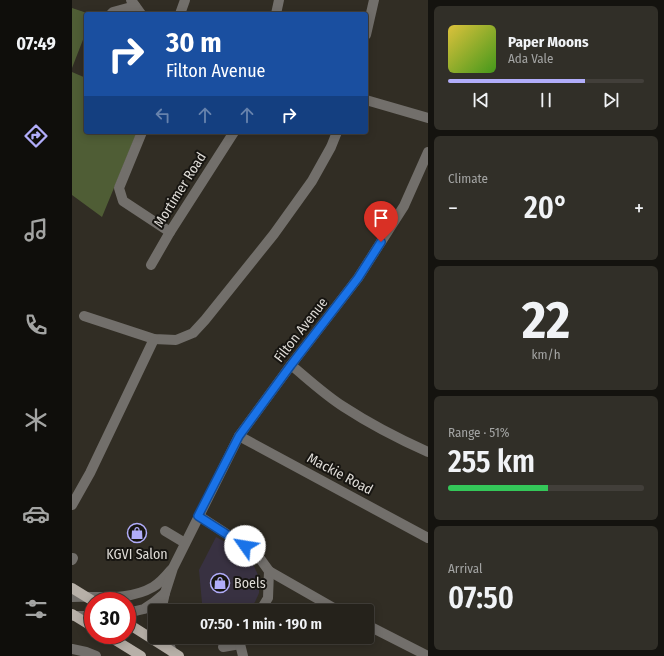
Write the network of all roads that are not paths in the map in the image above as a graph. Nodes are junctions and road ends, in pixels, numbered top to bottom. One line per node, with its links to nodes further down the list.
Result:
1 (184, 0): 7 (street)
2 (279, 0): 8 (street)
3 (374, 0): 9 (street)
4 (133, 3): 5 (street); 6 (street)
5 (113, 12)
6 (140, 12)
7 (181, 12)
8 (276, 12)
9 (368, 26)
10 (368, 101): 11 (street)
11 (428, 118)
12 (141, 134): 16 (street)
13 (233, 134): 16 (street, Mortimer Road)
14 (336, 134): 19 (street)
15 (428, 152): 20 (street, Filton Avenue)
16 (170, 232): 17 (street, Mortimer Road)
17 (151, 264)
18 (84, 316): 19 (street)
19 (154, 339): 23 (street)
20 (291, 365): 21 (street, Filton Avenue); 22 (street)
21 (239, 436): 24 (street, Filton Avenue); 26 (street, Mackie Road)
22 (428, 452)
23 (72, 505)
24 (198, 516): 27 (street, Filton Avenue); 29 (street)
25 (165, 531): 27 (street)
26 (428, 538)
27 (185, 543): 28 (street, Filton Avenue)
28 (173, 568): 31 (street, Filton Avenue); 32 (street, Filton Avenue)
29 (269, 571): 37 (street); 38 (street)
30 (72, 588): 33 (main road)
31 (165, 593): 36 (street, Filton Avenue); 39 (street)
32 (136, 594)
33 (84, 596)
34 (72, 597): 35 (street, Filton Avenue)
35 (84, 598)
36 (163, 604)
37 (264, 604)
38 (327, 604)
39 (136, 611)
40 (73, 615): 41 (street); 42 (main road)
41 (84, 616)
42 (84, 622)
43 (136, 629): 51 (main road)
44 (374, 629): 55 (street)
45 (122, 644): 53 (main road)
46 (170, 644): 51 (street)
47 (231, 644): 49 (street)
48 (242, 644): 54 (street)
49 (223, 647)
50 (72, 649): 52 (street)
51 (175, 654)
52 (96, 656)
53 (141, 656)
54 (242, 656)
55 (428, 656)

